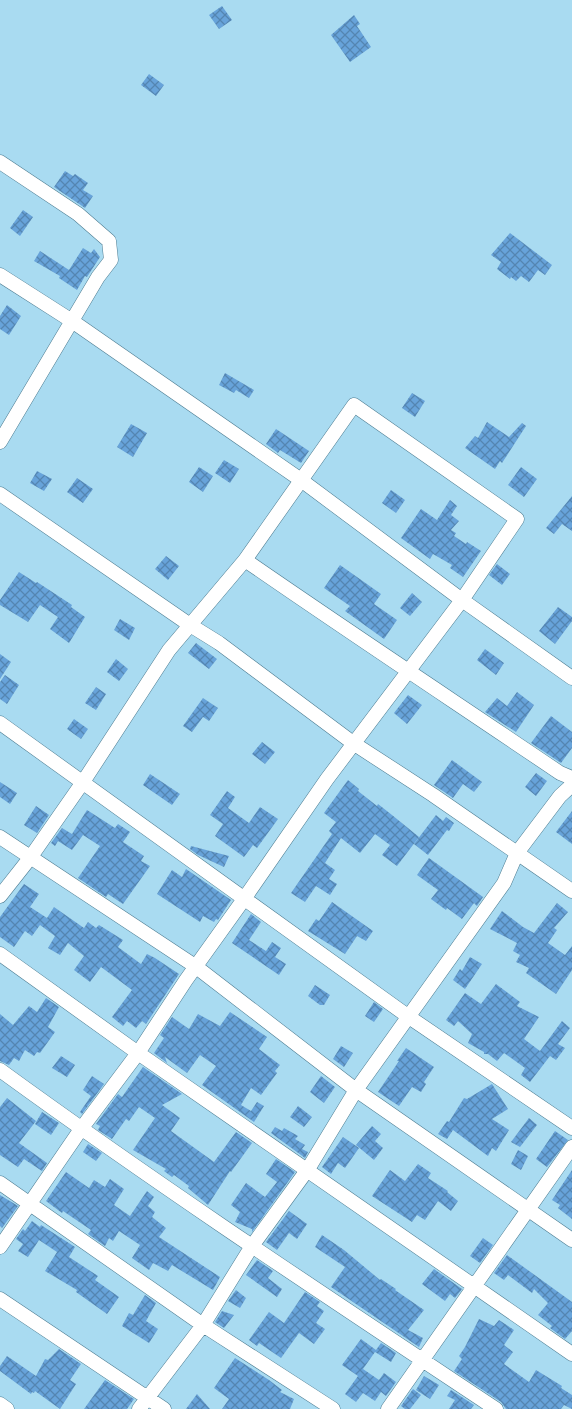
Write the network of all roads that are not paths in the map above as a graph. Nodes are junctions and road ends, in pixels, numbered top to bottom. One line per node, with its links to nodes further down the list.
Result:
1 (0, 162): 3 (street)
2 (0, 275): 3 (street)
3 (72, 321): 4 (street); 5 (street)
4 (0, 442)
5 (301, 480): 7 (street); 8 (street); 8 (street)
6 (0, 494): 9 (street)
7 (244, 560): 9 (street); 10 (street)
8 (462, 600): 10 (street); 11 (street)
9 (190, 625): 13 (street); 15 (street)
10 (409, 670): 13 (street); 14 (street)
11 (572, 678)
12 (0, 722): 15 (street)
13 (353, 743): 18 (street); 22 (street)
14 (572, 778)
15 (83, 782): 19 (street); 22 (street)
16 (572, 785): 18 (street)
17 (0, 837): 19 (street)
18 (517, 854): 20 (street); 25 (street)
19 (30, 858): 21 (street); 24 (street)
20 (572, 891)
21 (0, 896)
22 (244, 899): 24 (street); 25 (street)
23 (0, 954): 26 (street)
24 (195, 966): 26 (street); 28 (street)
25 (410, 1017): 28 (street); 29 (street)
26 (138, 1053): 30 (street); 32 (street)
27 (0, 1070): 30 (street)
28 (356, 1090): 32 (street); 35 (street)
29 (572, 1128)
30 (82, 1129): 34 (street); 37 (street)
31 (572, 1147): 35 (street)
32 (308, 1169): 37 (street); 39 (street)
33 (0, 1183): 34 (street)
34 (29, 1204): 38 (street); 41 (street)
35 (527, 1208): 36 (street); 39 (street)
36 (572, 1240)
37 (252, 1246): 41 (street); 43 (street)
38 (0, 1247)
39 (474, 1287): 42 (street); 43 (street)
40 (0, 1299): 44 (street)
41 (203, 1324): 44 (street); 49 (street)
42 (572, 1354)
43 (422, 1360): 50 (street); 51 (street)
44 (148, 1397): 47 (street); 48 (street)
45 (0, 1404): 46 (street)
46 (7, 1409)
47 (139, 1409)
48 (164, 1409)
49 (333, 1409)
50 (388, 1409)
51 (496, 1409)

